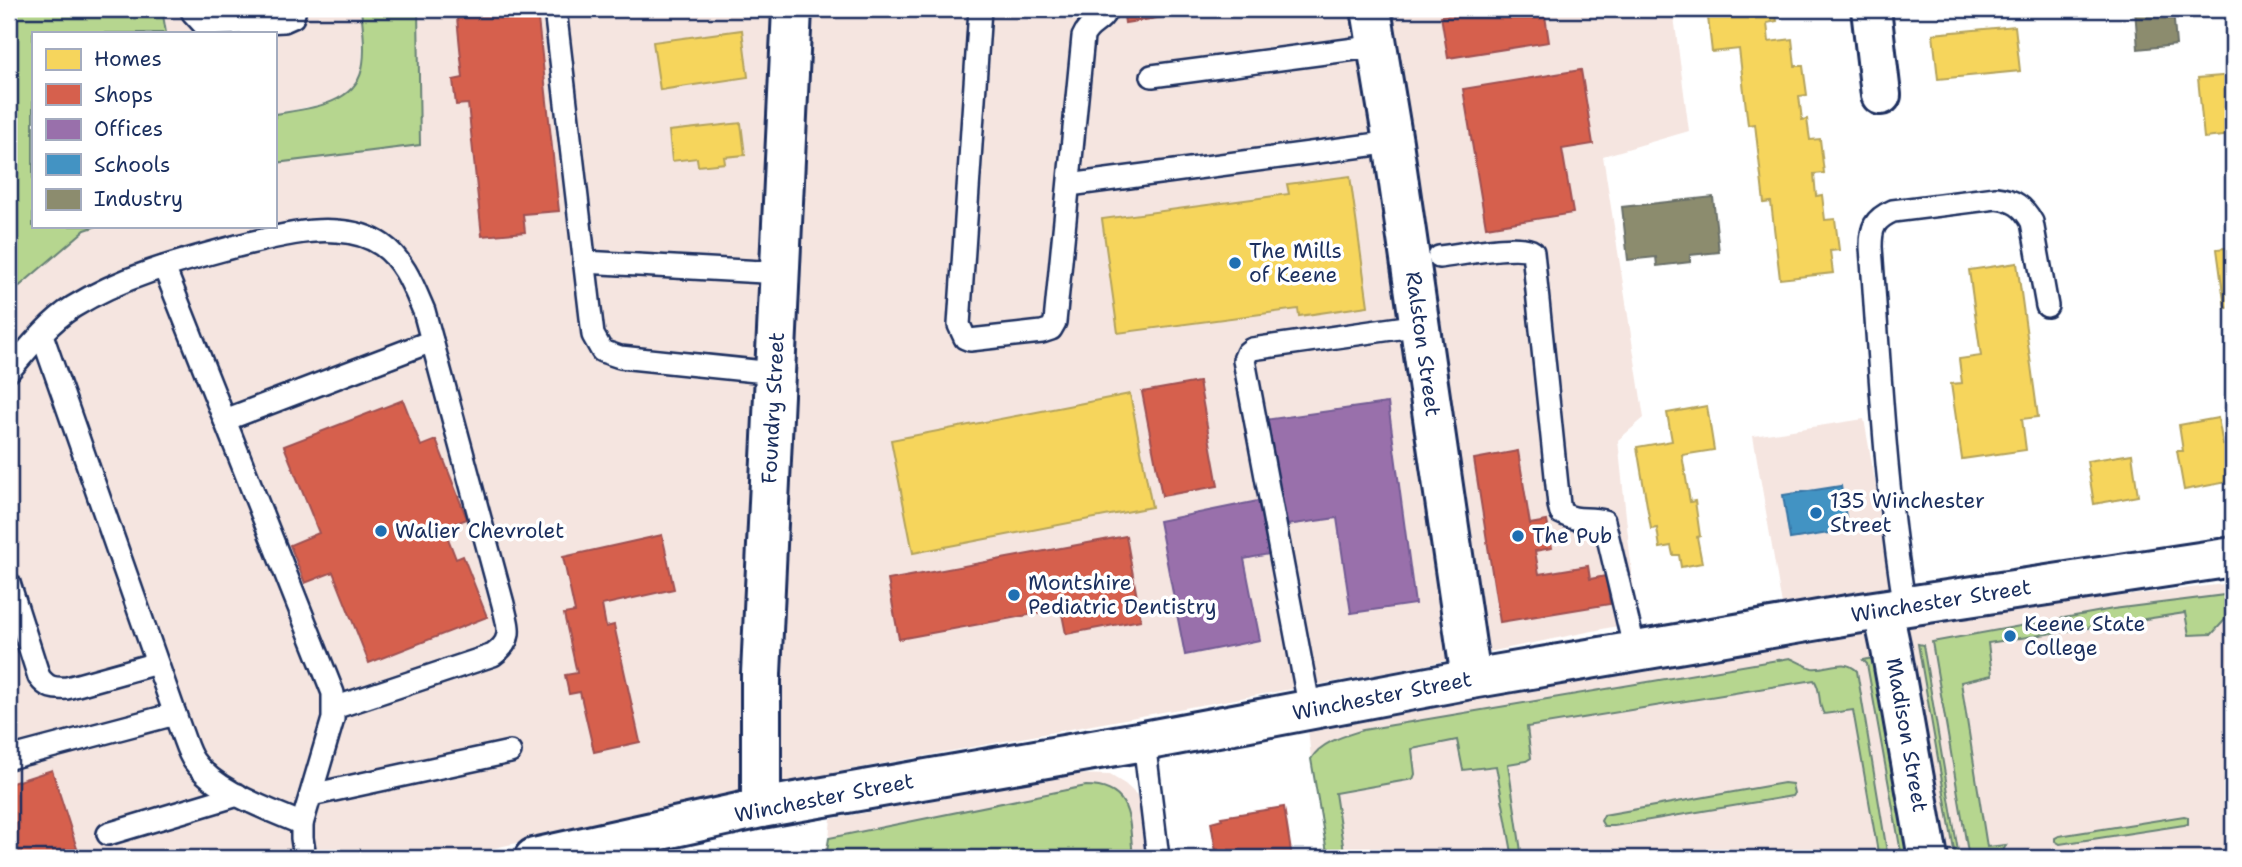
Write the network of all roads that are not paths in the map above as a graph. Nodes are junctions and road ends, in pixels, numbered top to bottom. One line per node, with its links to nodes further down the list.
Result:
1 (191, 9): 2 (lane)
2 (295, 9)
3 (555, 9): 15 (lane)
4 (792, 9): 17 (street, Foundry Street)
5 (980, 9): 13 (lane)
6 (1107, 9): 13 (lane)
7 (1371, 9): 9 (street, Ralston Street)
8 (1871, 9): 11 (street)
9 (1378, 46): 10 (lane); 12 (street, Ralston Street)
10 (1152, 76)
11 (1881, 95)
12 (1393, 142): 13 (lane); 19 (street, Ralston Street)
13 (1069, 185)
14 (1439, 257): 28 (lane)
15 (584, 262): 17 (lane); 23 (lane)
16 (164, 267): 20 (lane); 21 (lane); 24 (lane)
17 (780, 273): 23 (street, Foundry Street)
18 (2047, 306): 27 (lane)
19 (1420, 325): 30 (street, Ralston Street); 32 (lane)
20 (42, 335): 22 (lane); 29 (lane)
21 (432, 341): 24 (lane); 31 (lane)
22 (9, 371)
23 (775, 373): 39 (street, Foundry Street)
24 (225, 420): 31 (lane)
25 (2233, 557): 27 (street, Winchester Street)
26 (9, 583): 29 (lane)
27 (1894, 609): 28 (street, Winchester Street); 45 (street, Madison Street)
28 (1635, 651): 30 (street, Winchester Street)
29 (157, 663): 33 (lane)
30 (1471, 679): 32 (street, Winchester Street)
31 (334, 708): 38 (lane)
32 (1310, 710): 34 (street, Winchester Street)
33 (175, 714): 36 (lane); 37 (lane)
34 (1144, 741): 39 (street, Winchester Street); 44 (lane)
35 (510, 752): 38 (lane)
36 (9, 758)
37 (238, 795): 40 (lane); 41 (lane)
38 (311, 795): 40 (lane)
39 (761, 808): 43 (street, Winchester Street)
40 (302, 824): 42 (lane)
41 (108, 834)
42 (305, 858)
43 (534, 858)
44 (1158, 858)
45 (1928, 858)

